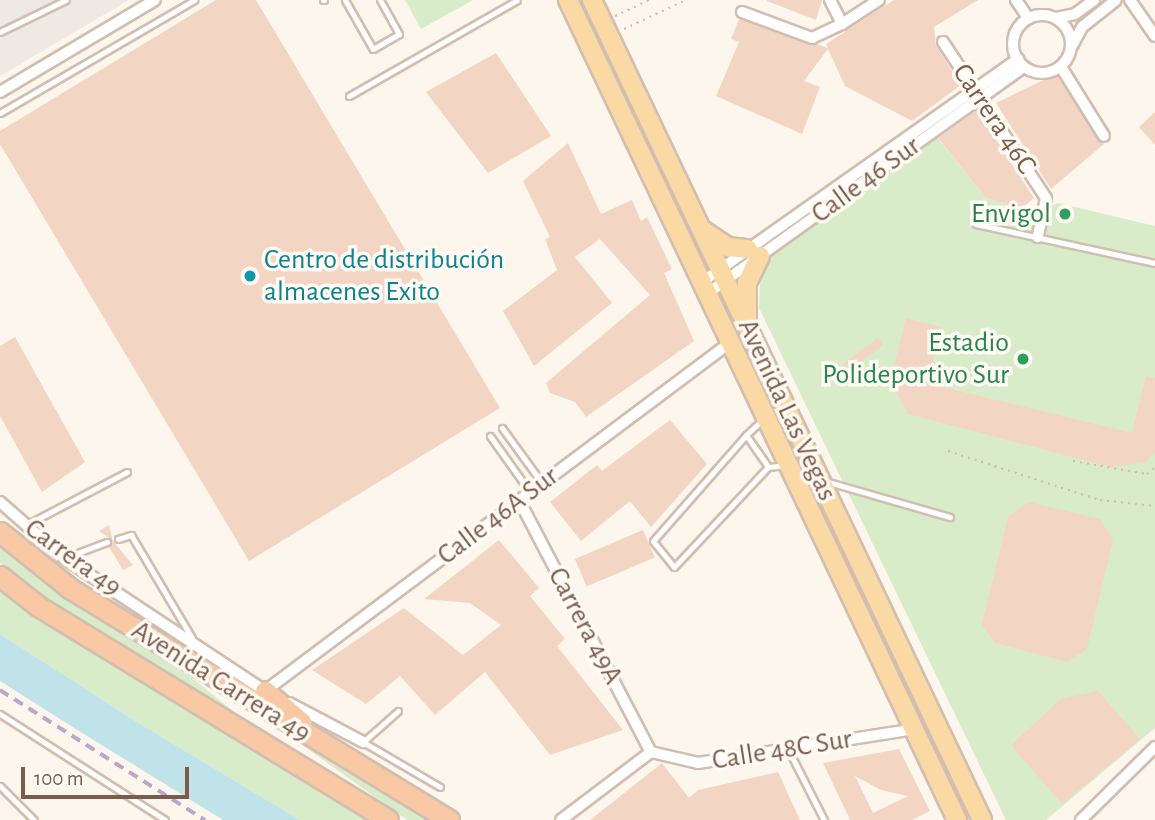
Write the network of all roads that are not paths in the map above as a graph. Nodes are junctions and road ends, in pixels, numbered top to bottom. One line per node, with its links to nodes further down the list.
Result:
1 (65, 0): 19 (lane)
2 (155, 0): 25 (street)
3 (194, 0): 28 (lane)
4 (345, 0): 5 (lane)
5 (380, 0)
6 (517, 0): 27 (lane)
7 (592, 0): 31 (main road, Avenida Las Vegas)
8 (830, 0): 18 (street)
9 (879, 0): 18 (street)
10 (1016, 0): 16 (street)
11 (1094, 0): 17 (street)
12 (1116, 0): 22 (street)
13 (1130, 0): 20 (street)
14 (567, 3): 36 (main road, Avenida Las Vegas)
15 (742, 12): 18 (street)
16 (1028, 18): 17 (street); 23 (street)
17 (1056, 18): 22 (street)
18 (842, 24)
19 (0, 32)
20 (1155, 36)
21 (943, 42): 26 (street, Carrera 46C)
22 (1072, 47): 24 (street)
23 (1021, 63): 24 (street); 26 (street, Calle 46 Sur)
24 (1061, 67): 29 (street)
25 (0, 92)
26 (977, 94): 32 (street, Carrera 46C); 33 (street, Calle 46 Sur)
27 (349, 96)
28 (0, 113)
29 (1104, 136)
30 (976, 224): 32 (lane)
31 (702, 229): 33 (main road); 35 (main road, Avenida Las Vegas)
32 (1038, 237): 34 (lane)
33 (754, 252): 35 (street, Calle 46 Sur); 37 (main road)
34 (1155, 263)
35 (723, 274): 36 (street, Calle 46 Sur); 37 (main road, Avenida Las Vegas)
36 (705, 287): 38 (main road, Avenida Las Vegas)
37 (748, 328): 46 (main road, Avenida Las Vegas)
38 (731, 342): 39 (main road, Avenida Las Vegas); 47 (street, Calle 46A Sur)
39 (766, 416): 41 (lane); 43 (main road, Avenida Las Vegas)
40 (502, 428): 47 (lane)
41 (746, 435): 44 (lane); 44 (lane)
42 (490, 436): 48 (lane)
43 (789, 464): 44 (lane); 63 (main road, Avenida Las Vegas)
44 (768, 467)
45 (127, 472): 52 (lane)
46 (820, 480): 51 (lane); 79 (main road, Avenida Las Vegas)
47 (542, 483): 48 (street, Calle 46A Sur)
48 (530, 492): 49 (street, Calle 46A Sur)
49 (519, 500): 60 (street, Calle 46A Sur); 68 (street, Carrera 49A)
50 (0, 502): 52 (street, Carrera 49)
51 (950, 517)
52 (26, 525): 56 (street, Carrera 49)
53 (0, 532): 59 (highway, Avenida Carrera 49)
54 (118, 539): 58 (lane)
55 (107, 542): 56 (lane)
56 (64, 558): 58 (street, Carrera 49)
57 (0, 576): 69 (highway, Avenida Carrera 49)
58 (192, 638): 60 (street, Carrera 49)
59 (210, 678): 67 (highway, Avenida Carrera 49); 69 (highway)
60 (265, 691): 64 (street, Carrera 49); 67 (highway)
61 (398, 711): 64 (lane)
62 (0, 714): 74 (lane)
63 (914, 729): 66 (street, Calle 48C Sur); 72 (main road, Avenida Las Vegas)
64 (363, 742): 71 (lane)
65 (1155, 747): 80 (street)
66 (788, 749): 68 (street, Calle 48C Sur); 78 (lane)
67 (337, 752): 76 (highway, Avenida Carrera 49)
68 (651, 752): 77 (street)
69 (307, 770): 75 (highway, Avenida Carrera 49)
70 (0, 786): 73 (lane)
71 (440, 787)
72 (955, 819)
73 (34, 820)
74 (165, 820)
75 (388, 820)
76 (449, 820)
77 (561, 820)
78 (824, 820)
79 (982, 820)
80 (1081, 820)

